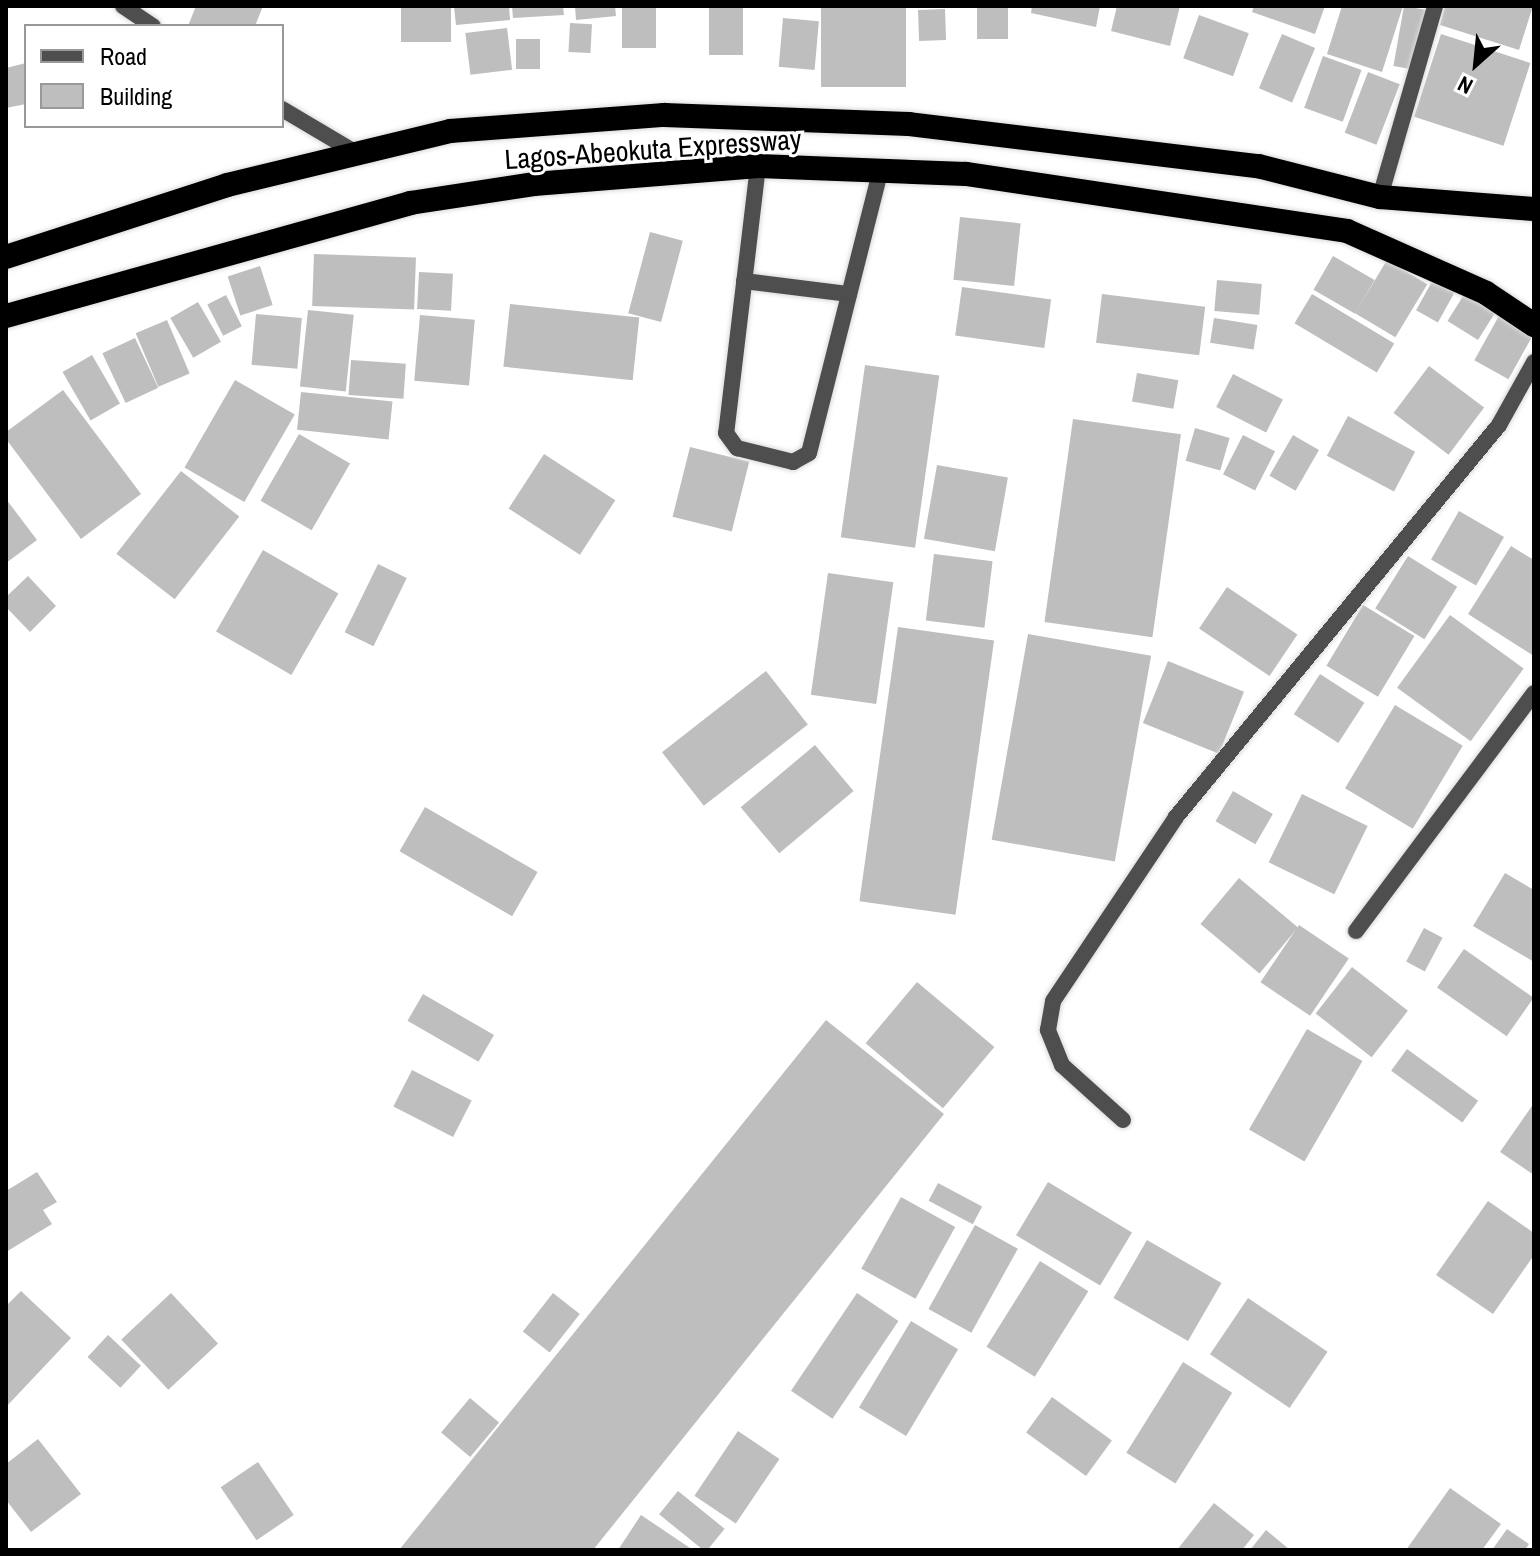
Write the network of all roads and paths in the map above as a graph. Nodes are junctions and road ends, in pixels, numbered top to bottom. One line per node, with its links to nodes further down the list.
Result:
1 (123, 6): 3 (street)
2 (1435, 6): 8 (street)
3 (150, 24)
4 (284, 110): 5 (street)
5 (356, 153): 8 (highway, Lagos-Abeokuta Expressway); 10 (highway, Lagos-Abeokuta Expressway)
6 (758, 166): 7 (highway, Lagos-Abeokuta Expressway); 11 (street); 13 (highway, Lagos-Abeokuta Expressway)
7 (881, 169): 12 (street); 14 (highway, Lagos-Abeokuta Expressway)
8 (1380, 197): 9 (highway, Lagos-Abeokuta Expressway)
9 (1534, 209)
10 (6, 257)
11 (744, 281): 12 (street); 12 (street)
12 (849, 294)
13 (6, 316)
14 (1534, 325)
15 (1534, 362): 18 (street)
16 (1534, 693): 17 (street)
17 (1356, 931)
18 (1123, 1120)

